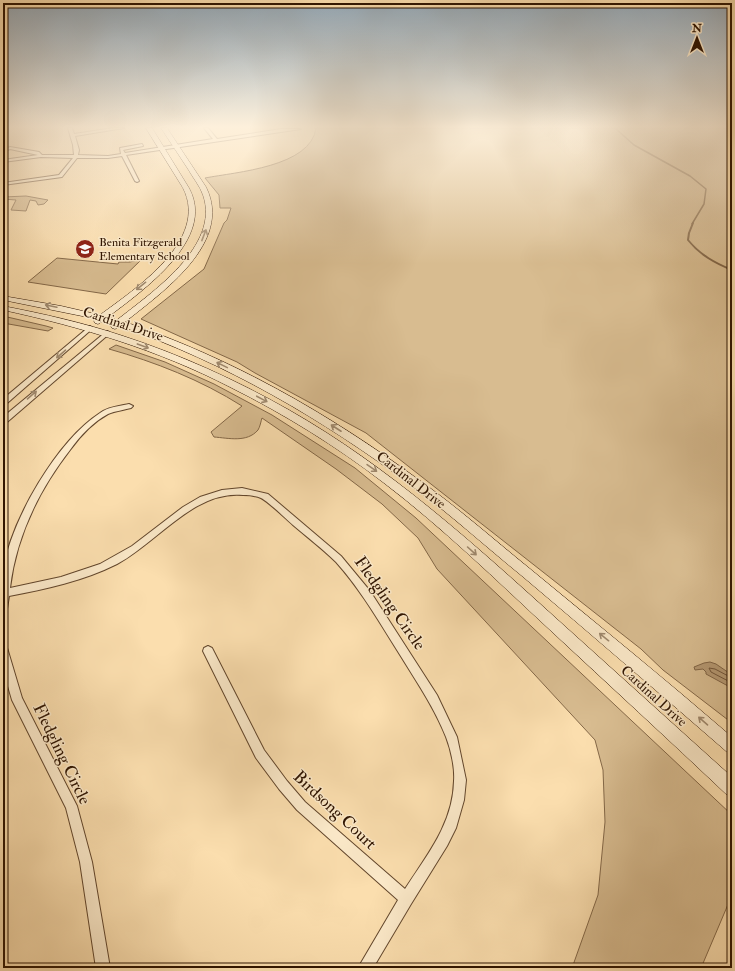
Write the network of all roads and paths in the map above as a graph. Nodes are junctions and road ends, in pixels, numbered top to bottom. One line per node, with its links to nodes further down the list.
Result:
1 (62, 173): 6 (street)
2 (133, 173): 5 (street)
3 (177, 173): 9 (main road, one-way to 9)
4 (193, 173): 10 (main road, one-way to 4)
5 (137, 181)
6 (3, 184)
7 (3, 298): 9 (main road, Cardinal Drive, one-way to 7)
8 (3, 308): 11 (main road, Cardinal Drive)
9 (102, 318): 10 (main road, Cardinal Drive); 11 (main road)
10 (118, 323): 12 (main road); 20 (main road, Cardinal Drive, one-way to 10)
11 (90, 328): 12 (main road, Cardinal Drive); 13 (street, one-way to 13)
12 (107, 333): 15 (street, one-way to 12); 21 (main road, Cardinal Drive, one-way to 21)
13 (3, 403)
14 (129, 406): 16 (street)
15 (4, 418)
16 (3, 593): 17 (street); 22 (street, Fledgling Circle)
17 (3, 612)
18 (3, 650): 23 (street, Fledgling Circle)
19 (208, 651): 22 (street, Birdsong Court)
20 (732, 747)
21 (732, 788)
22 (406, 899): 24 (street, Fledgling Circle)
23 (103, 968)
24 (365, 968)

